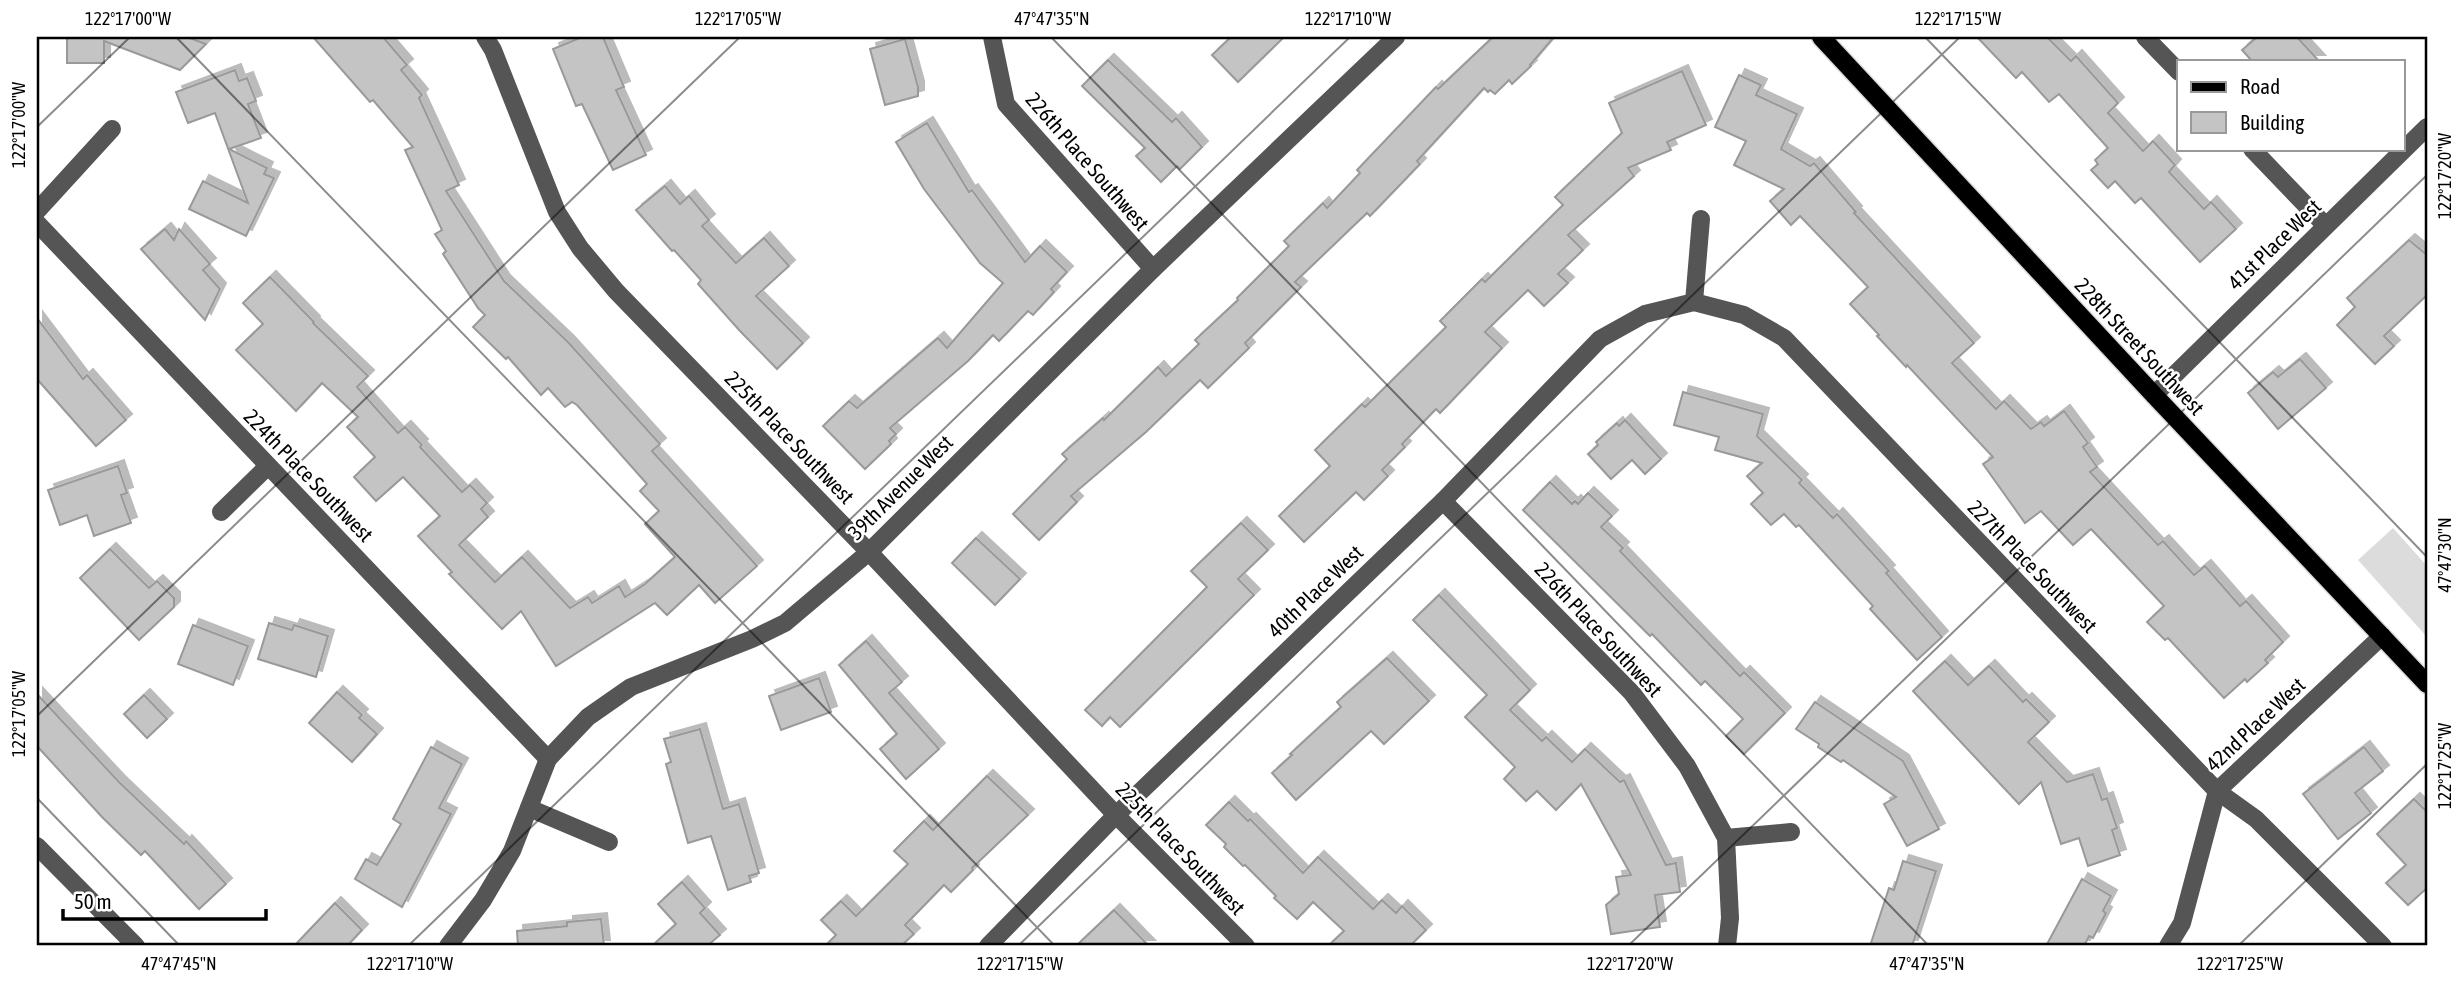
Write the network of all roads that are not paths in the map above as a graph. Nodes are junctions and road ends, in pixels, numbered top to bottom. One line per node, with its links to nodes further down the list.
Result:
1 (485, 37): 22 (street, 225th Place Southwest)
2 (992, 37): 16 (street, 226th Place Southwest)
3 (1396, 37): 16 (street, 39th Avenue West)
4 (1821, 37): 18 (main road, 228th Street Southwest)
5 (2146, 37): 6 (street)
6 (2177, 70)
7 (2427, 127): 9 (street, 41st Place West)
8 (112, 130): 12 (street)
9 (2404, 149)
10 (2253, 150): 15 (street)
11 (2403, 150): 15 (street, 41st Place West)
12 (37, 211)
13 (1701, 219): 17 (street)
14 (37, 223): 19 (street, 224th Place Southwest)
15 (2325, 225): 18 (street, 41st Place West)
16 (1153, 269): 22 (street, 39th Avenue West)
17 (1694, 302): 20 (street, 40th Place West); 26 (street, 227th Place Southwest)
18 (2154, 395): 23 (main road, 228th Street Southwest)
19 (268, 466): 21 (street); 25 (street, 224th Place Southwest)
20 (1443, 501): 28 (street, 40th Place West); 30 (street, 226th Place Southwest)
21 (221, 512)
22 (869, 552): 25 (street, 39th Avenue West); 28 (street, 225th Place Southwest)
23 (2382, 636): 24 (main road, 228th Street Southwest); 26 (street, 42nd Place West)
24 (2427, 684)
25 (548, 759): 27 (street, 39th Avenue West)
26 (2217, 791): 38 (street, 42nd Place West); 39 (street, 227th Place Southwest)
27 (529, 808): 31 (street); 34 (street, 39th Avenue West)
28 (1116, 815): 35 (street, 40th Place West); 36 (street, 225th Place Southwest)
29 (1791, 832): 30 (street)
30 (1726, 838): 37 (street)
31 (609, 842)
32 (37, 846): 33 (street)
33 (136, 946)
34 (448, 946)
35 (988, 946)
36 (1245, 946)
37 (1727, 946)
38 (2168, 946)
39 (2383, 946)

